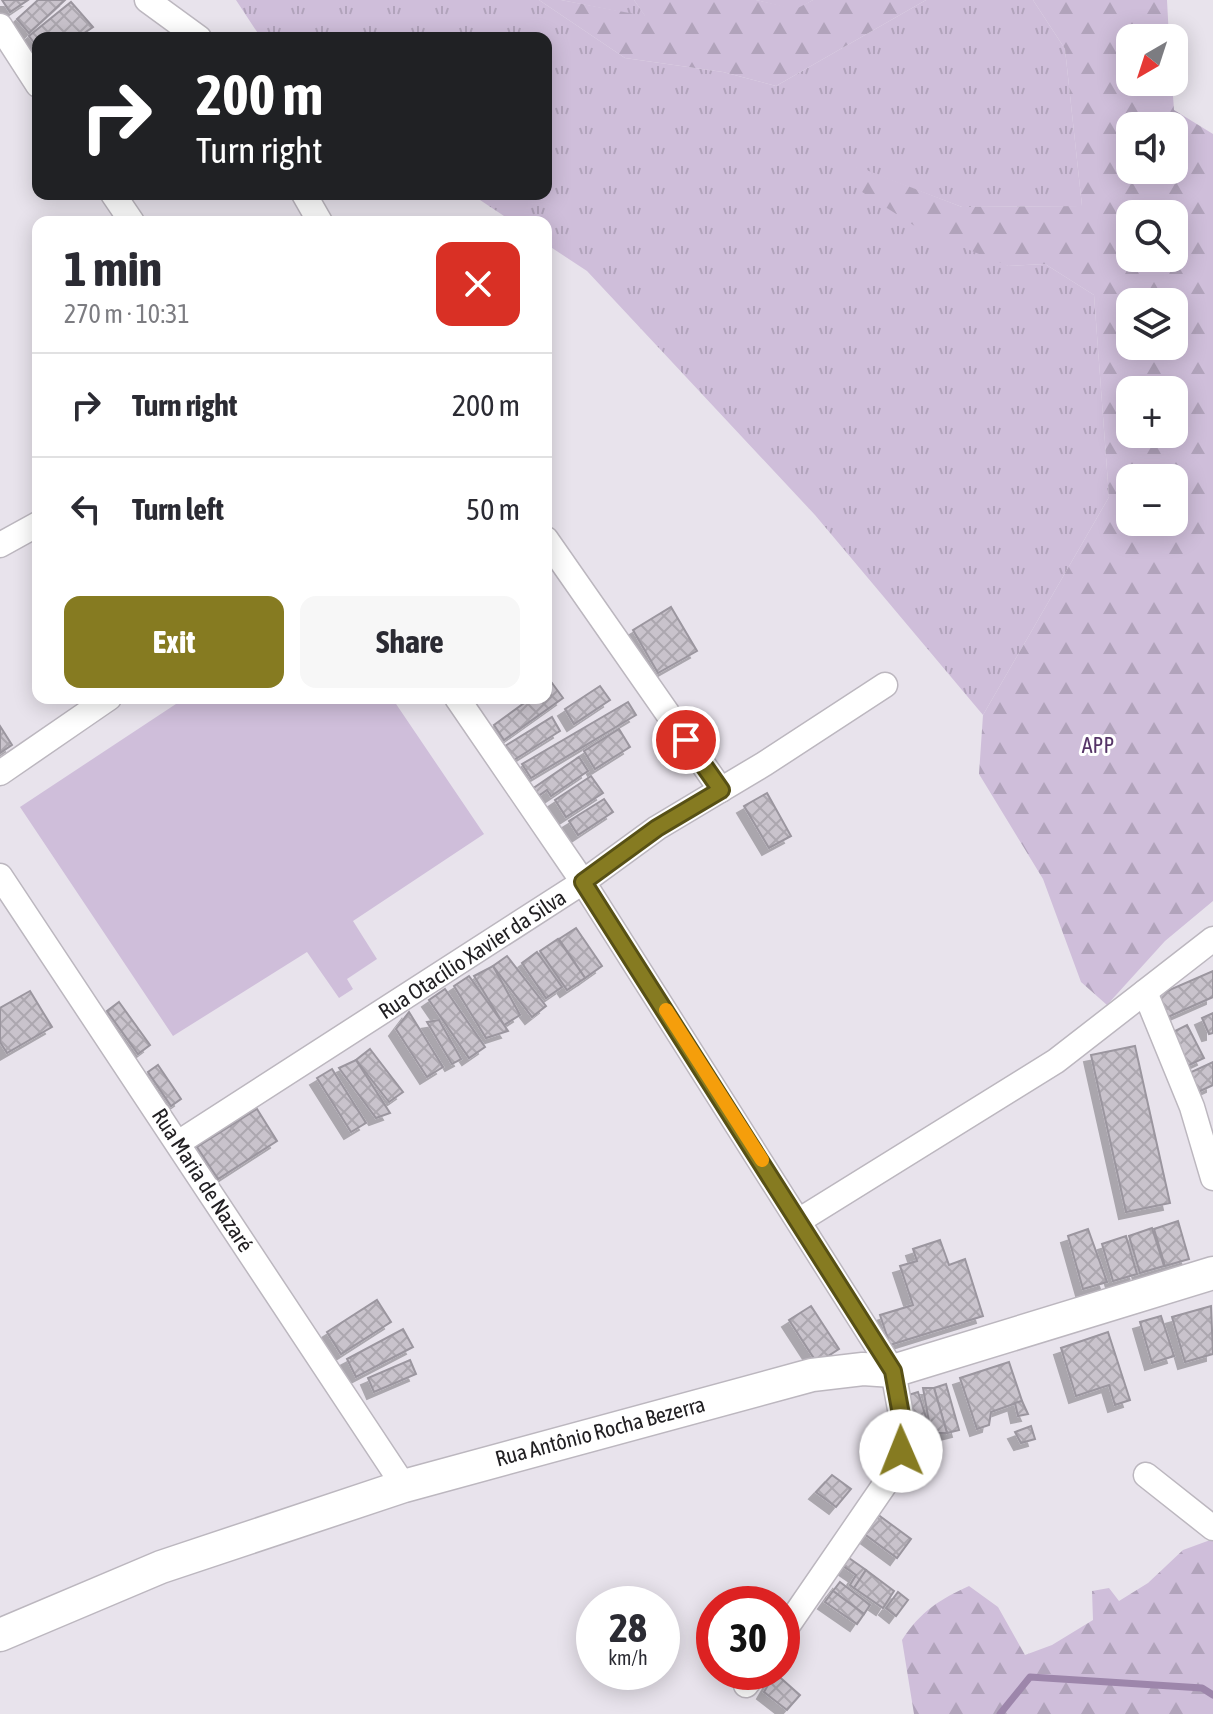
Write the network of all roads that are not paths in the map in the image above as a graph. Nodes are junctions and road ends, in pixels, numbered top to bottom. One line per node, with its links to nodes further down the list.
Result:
1 (147, 0): 3 (street)
2 (0, 26): 4 (street)
3 (191, 32)
4 (32, 76)
5 (32, 527): 6 (street)
6 (0, 545)
7 (552, 548): 12 (street)
8 (885, 685): 12 (street, Rua Otacílio Xavier da Silva)
9 (100, 704): 11 (street)
10 (461, 704): 14 (street)
11 (0, 773)
12 (721, 790): 14 (street, Rua Otacílio Xavier da Silva)
13 (0, 876): 18 (street, Rua Maria de Nazaré)
14 (583, 882): 18 (street, Rua Otacílio Xavier da Silva); 20 (street)
15 (1213, 939): 16 (street)
16 (1145, 992): 17 (street); 20 (street)
17 (1203, 1102): 19 (street)
18 (178, 1143): 24 (street, Rua Maria de Nazaré)
19 (1213, 1178)
20 (800, 1220): 22 (street)
21 (1213, 1273): 22 (street, Rua Antônio Rocha Bezerra)
22 (893, 1371): 24 (street, Rua Antônio Rocha Bezerra); 26 (street)
23 (1146, 1475): 25 (street)
24 (404, 1486): 27 (street, Rua Antônio Rocha Bezerra)
25 (1213, 1528)
26 (800, 1608)
27 (0, 1635)

